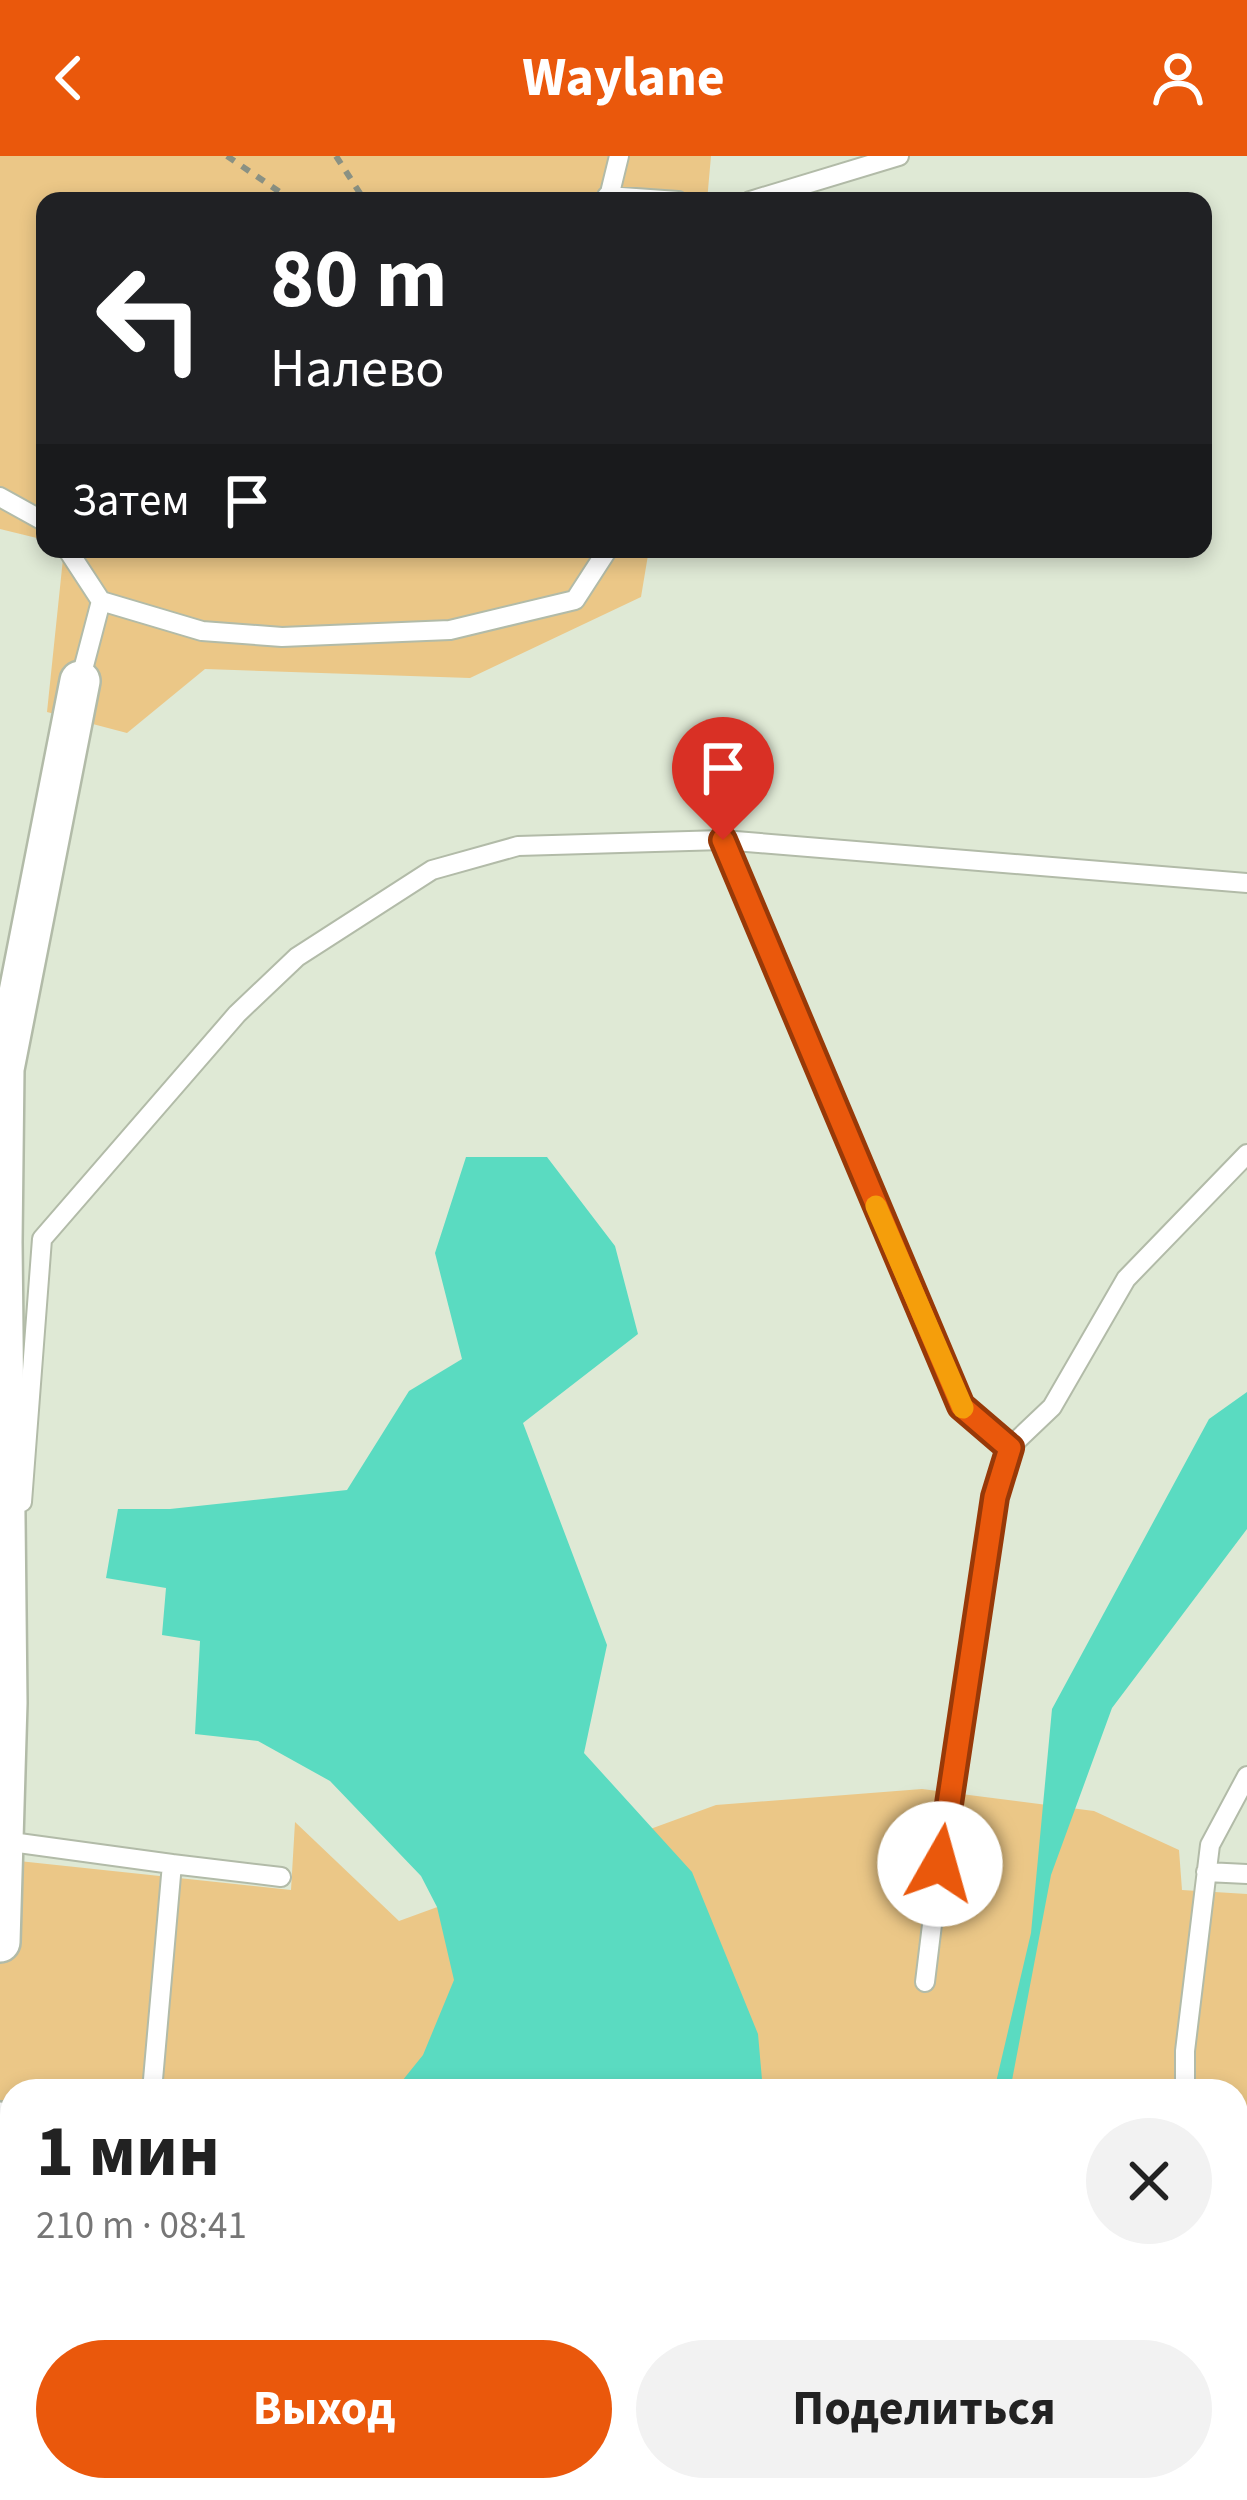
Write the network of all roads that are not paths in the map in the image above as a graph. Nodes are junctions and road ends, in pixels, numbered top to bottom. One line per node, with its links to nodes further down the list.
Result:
1 (619, 156): 3 (lane)
2 (899, 156): 4 (lane)
3 (609, 192)
4 (780, 192)
5 (0, 497): 6 (lane)
6 (36, 517)
7 (73, 558): 9 (lane)
8 (602, 558): 9 (lane)
9 (101, 601): 10 (lane)
10 (80, 681): 14 (street)
11 (723, 840): 12 (lane); 15 (lane); 17 (lane)
12 (1247, 884)
13 (1247, 1154): 15 (lane)
14 (1, 1242): 16 (street)
15 (1010, 1448): 25 (lane)
16 (2, 1497): 17 (street)
17 (4, 1703): 19 (street)
18 (1247, 1776): 21 (lane)
19 (4, 1841): 20 (lane); 24 (street)
20 (172, 1864): 23 (lane); 26 (lane)
21 (1206, 1872): 22 (lane); 27 (lane)
22 (1247, 1874)
23 (281, 1877)
24 (0, 1942)
25 (925, 1982)
26 (153, 2079)
27 (1185, 2079)

